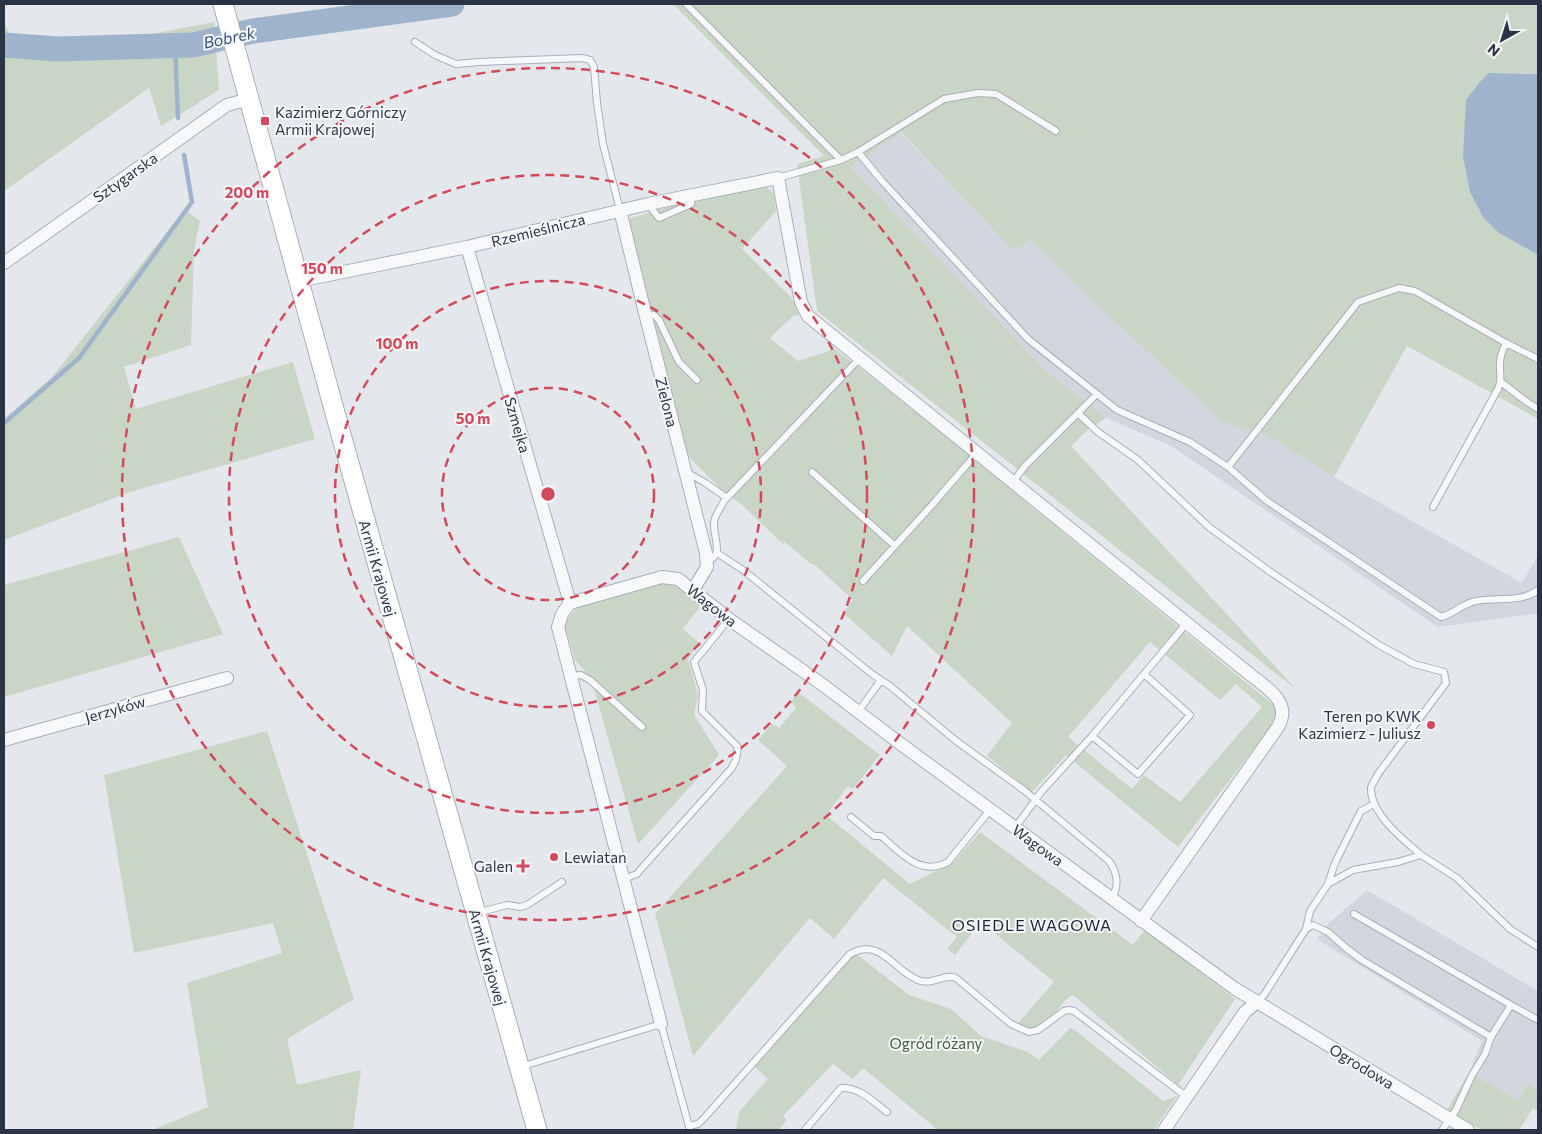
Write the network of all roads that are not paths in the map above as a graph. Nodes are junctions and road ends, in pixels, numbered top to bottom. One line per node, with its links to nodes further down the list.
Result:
1 (223, 4): 4 (street, Armii Krajowej)
2 (686, 4): 7 (lane)
3 (415, 42): 9 (lane)
4 (249, 98): 11 (street, Sztygarska); 12 (street, Armii Krajowej)
5 (1056, 131): 6 (lane)
6 (858, 152): 7 (lane); 19 (lane)
7 (841, 160): 8 (lane)
8 (778, 178): 9 (street, Rzemieślnicza); 15 (street)
9 (620, 210): 10 (street, Rzemieślnicza); 13 (street, Zielona)
10 (467, 248): 12 (street, Rzemieślnicza); 35 (street, Szmejka)
11 (4, 263)
12 (299, 281): 56 (street, Armii Krajowej)
13 (645, 314): 17 (lane); 24 (street, Zielona)
14 (1506, 343): 16 (lane); 18 (lane); 23 (lane)
15 (860, 359): 22 (street); 27 (lane)
16 (1538, 359)
17 (696, 380)
18 (1501, 382): 20 (lane); 28 (lane)
19 (1097, 394): 21 (lane); 23 (lane)
20 (1538, 408)
21 (1079, 414): 26 (lane); 47 (lane)
22 (976, 454): 26 (street); 29 (lane)
23 (1228, 467): 34 (lane)
24 (685, 472): 27 (lane); 31 (street, Zielona)
25 (812, 472): 29 (lane)
26 (1012, 483): 37 (street)
27 (727, 498): 30 (lane)
28 (1433, 506)
29 (894, 545): 32 (lane)
30 (718, 553): 31 (lane); 41 (lane)
31 (707, 564): 33 (street)
32 (863, 581)
33 (693, 590): 35 (street, Wagowa); 36 (street, Wagowa)
34 (1538, 590)
35 (570, 603): 39 (street)
36 (729, 619): 42 (street, Wagowa); 52 (lane)
37 (1186, 624): 38 (lane); 58 (street)
38 (1144, 674): 44 (lane); 44 (lane)
39 (571, 676): 43 (lane); 52 (street)
40 (227, 678): 45 (street, Jerzyków)
41 (881, 680): 42 (lane); 46 (lane)
42 (858, 712): 48 (street, Wagowa)
43 (642, 727)
44 (1092, 736): 46 (lane)
45 (4, 740)
46 (1036, 800): 50 (lane); 55 (lane)
47 (1374, 804): 51 (lane); 54 (lane)
48 (990, 810): 49 (lane); 50 (street, Wagowa)
49 (851, 817)
50 (1015, 828): 55 (street, Wagowa)
51 (1421, 856): 54 (lane); 60 (lane)
52 (623, 879): 64 (street)
53 (562, 882): 56 (lane)
54 (1328, 884): 59 (lane)
55 (1111, 899): 58 (street, Wagowa)
56 (475, 914): 66 (street, Armii Krajowej)
57 (1354, 914): 62 (lane)
58 (1141, 921): 61 (street, Wagowa)
59 (1306, 929): 61 (lane); 65 (lane)
60 (1538, 948)
61 (1258, 1002): 67 (street); 69 (street, Ogrodowa)
62 (1511, 1005): 63 (lane); 65 (lane)
63 (1538, 1020)
64 (661, 1024): 66 (lane); 70 (lane)
65 (1491, 1037): 69 (lane)
66 (519, 1067): 71 (street, Armii Krajowej)
67 (1187, 1097): 70 (lane); 73 (street)
68 (886, 1112): 72 (lane)
69 (1450, 1119): 74 (lane); 75 (street, Ogrodowa)
70 (690, 1128)
71 (536, 1130)
72 (805, 1130)
73 (1164, 1130)
74 (1442, 1130)
75 (1468, 1130)

